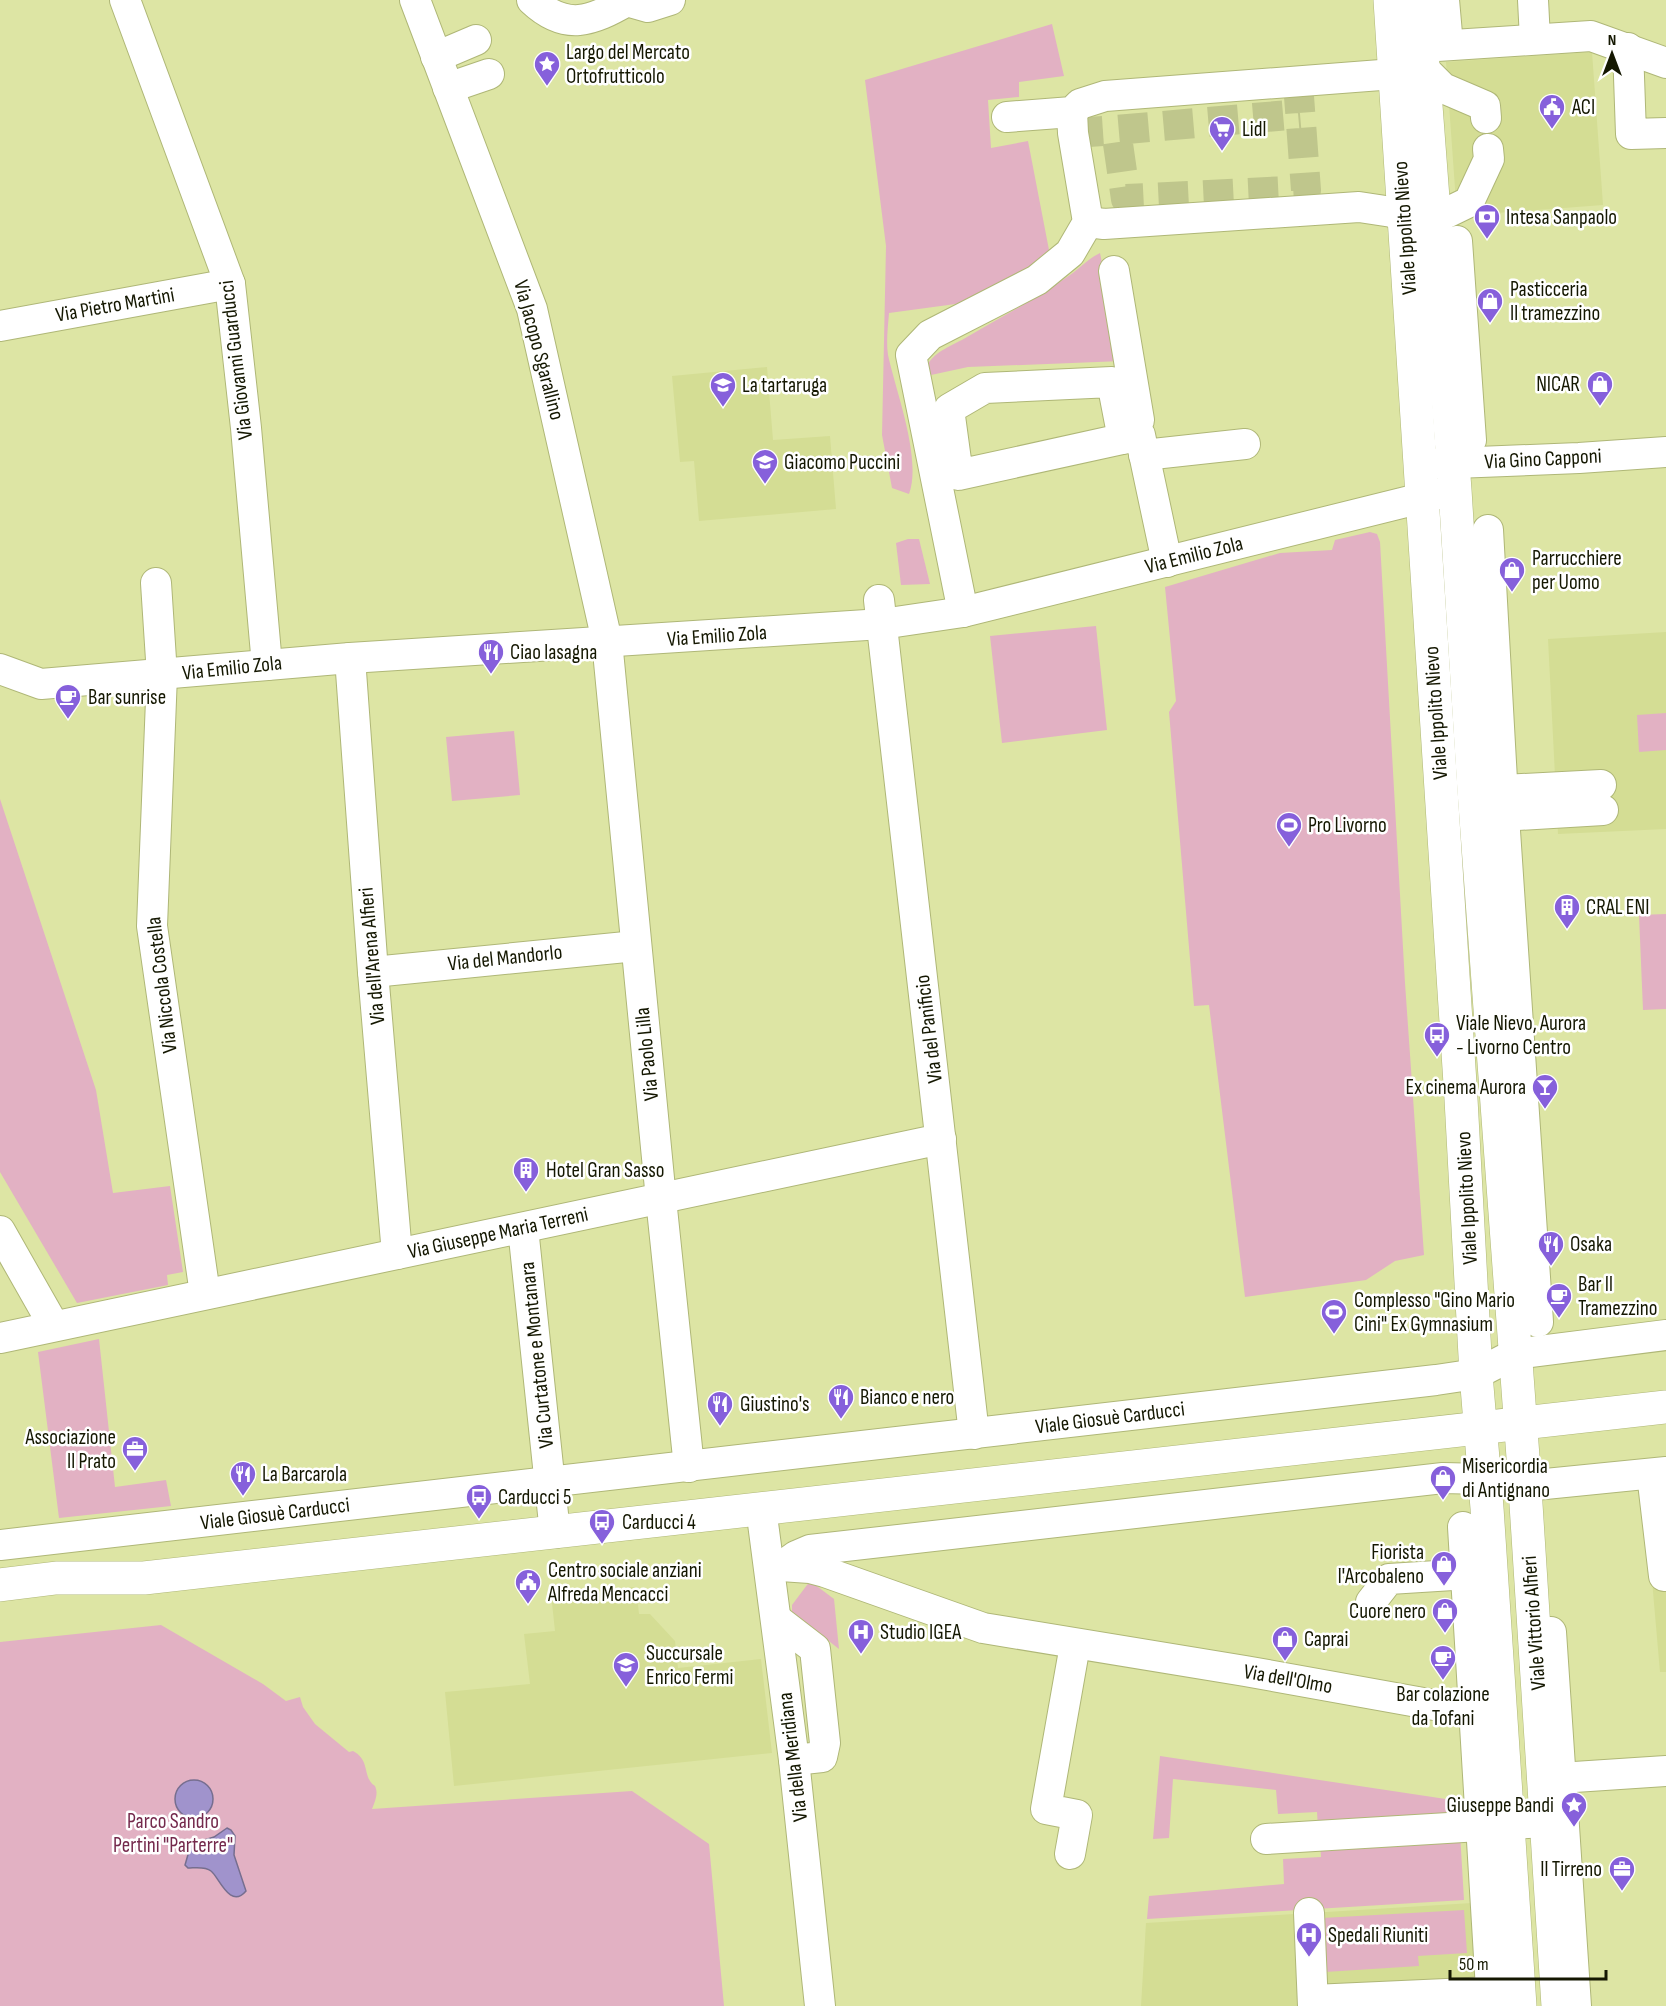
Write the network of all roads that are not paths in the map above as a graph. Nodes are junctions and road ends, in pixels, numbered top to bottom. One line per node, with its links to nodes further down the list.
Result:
1 (125, 0): 24 (street, Via Giovanni Guarducci)
2 (415, 0): 12 (street, Via Jacopo Sgarallino)
3 (532, 0): 4 (street)
4 (670, 0)
5 (1390, 0): 13 (main road, Viale Ippolito Nievo)
6 (1418, 0): 13 (main road, Viale Ippolito Nievo)
7 (1444, 0): 13 (street)
8 (1528, 5): 10 (street)
9 (476, 40): 12 (street)
10 (1529, 40): 11 (street); 13 (street)
11 (1628, 48): 14 (street); 20 (street)
12 (436, 57): 16 (street, Via Jacopo Sgarallino)
13 (1410, 62): 17 (street); 19 (street); 23 (main road, Viale Ippolito Nievo)
14 (1666, 63)
15 (489, 74): 16 (street)
16 (448, 88): 38 (street, Via Jacopo Sgarallino)
17 (1072, 112): 18 (street); 22 (street)
18 (1007, 117)
19 (1486, 118)
20 (1666, 133)
21 (1488, 149): 23 (street)
22 (1088, 222): 23 (street); 37 (street)
23 (1432, 226): 30 (main road, Viale Ippolito Nievo); 31 (main road, Viale Ippolito Nievo)
24 (232, 271): 26 (street, Via Pietro Martini); 40 (street, Via Giovanni Guarducci)
25 (1114, 271): 27 (street)
26 (0, 326)
27 (1136, 443): 27 (street); 28 (street); 34 (street)
28 (1245, 444)
29 (1666, 452): 31 (street, Via Gino Capponi)
30 (1421, 464): 31 (street, Via Gino Capponi); 32 (main road, Viale Ippolito Nievo)
31 (1460, 464): 32 (street, Via Emilio Zola); 44 (main road, Viale Ippolito Nievo)
32 (1423, 497): 34 (street, Via Emilio Zola); 59 (main road, Viale Ippolito Nievo)
33 (1488, 530): 44 (street, Viale Ippolito Nievo)
34 (1167, 562): 37 (street, Via Emilio Zola)
35 (156, 583): 42 (street, Via Niccola Costella)
36 (876, 612): 37 (street, Via Emilio Zola); 38 (street, Via Emilio Zola); 47 (street, Via del Panificio)
37 (963, 612)
38 (607, 641): 39 (street, Via Emilio Zola); 45 (street, Via Paolo Lilla)
39 (350, 658): 40 (street, Via Emilio Zola); 46 (street, Via dell'Arena Alfieri)
40 (267, 665): 42 (street, Via Emilio Zola)
41 (0, 669): 42 (street, Via Emilio Zola)
42 (162, 675): 53 (street, Via Niccola Costella)
43 (1602, 798): 44 (street)
44 (1489, 804): 48 (main road, Viale Ippolito Nievo)
45 (636, 946): 46 (street, Via del Mandorlo); 49 (street, Via Paolo Lilla)
46 (373, 972): 52 (street, Via dell'Arena Alfieri)
47 (941, 1139): 49 (street, Via Giuseppe Maria Terreni); 63 (street, Via del Panificio)
48 (1521, 1148): 54 (street, Viale Ippolito Nievo); 58 (main road, Viale Ippolito Nievo)
49 (661, 1199): 50 (street, Via Giuseppe Maria Terreni); 64 (street, Via Paolo Lilla)
50 (523, 1228): 52 (street, Via Giuseppe Maria Terreni); 66 (street, Via Curtatone e Montanara)
51 (0, 1231): 55 (street)
52 (397, 1254): 53 (street, Via Giuseppe Maria Terreni)
53 (205, 1294): 55 (street, Via Giuseppe Maria Terreni)
54 (1538, 1322)
55 (54, 1326): 57 (street, Via Giuseppe Maria Terreni)
56 (1666, 1335): 58 (street, Viale Giosuè Carducci)
57 (0, 1338)
58 (1515, 1354): 59 (street, Viale Giosuè Carducci); 61 (main road, Viale Ippolito Nievo)
59 (1476, 1374): 62 (main road, Viale Ippolito Nievo); 63 (street, Viale Giosuè Carducci)
60 (1666, 1407): 61 (main road)
61 (1520, 1423): 62 (main road); 67 (main road, Viale Vittorio Alfieri)
62 (1480, 1427): 68 (main road, Viale Vittorio Alfieri); 69 (main road)
63 (974, 1434): 64 (street, Viale Giosuè Carducci)
64 (689, 1467): 66 (street, Viale Giosuè Carducci)
65 (1659, 1473): 67 (street); 75 (street)
66 (550, 1482): 71 (street); 72 (street, Viale Giosuè Carducci)
67 (1524, 1486): 68 (street); 83 (main road, Viale Vittorio Alfieri)
68 (1478, 1505): 73 (street); 74 (main road, Viale Vittorio Alfieri)
69 (761, 1508): 71 (main road); 73 (street, Via della Meridiana)
70 (1543, 1522): 83 (street)
71 (555, 1533): 76 (main road)
72 (0, 1545)
73 (776, 1566): 80 (street, Via dell'Olmo); 91 (street, Via della Meridiana)
74 (1478, 1574): 78 (street); 81 (main road, Viale Vittorio Alfieri)
75 (1664, 1575)
76 (144, 1578): 77 (main road); 79 (main road)
77 (0, 1585)
78 (1371, 1602)
79 (0, 1605)
80 (1075, 1645): 81 (street, Via dell'Olmo); 87 (street)
81 (1487, 1715): 85 (main road, Viale Vittorio Alfieri)
82 (1666, 1772): 83 (street)
83 (1552, 1779): 84 (main road, Viale Vittorio Alfieri); 93 (street)
84 (1546, 1822): 85 (street); 92 (main road, Viale Vittorio Alfieri)
85 (1495, 1825): 86 (street); 89 (main road, Viale Vittorio Alfieri)
86 (1266, 1839)
87 (1070, 1854)
88 (1309, 1913): 90 (street)
89 (1501, 2001): 90 (street)
90 (1313, 2003)
91 (820, 2006)
92 (1558, 2006)
93 (1576, 2006)

